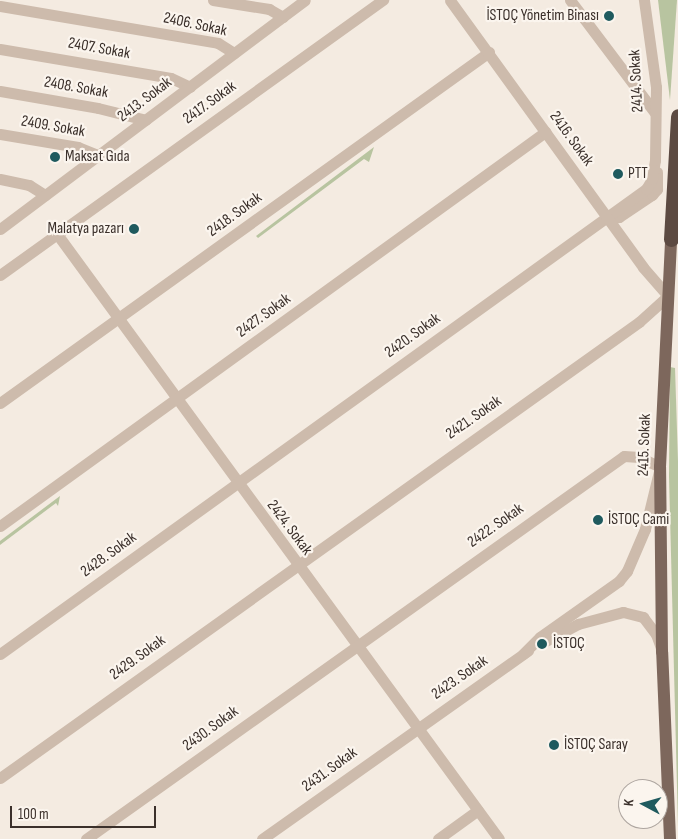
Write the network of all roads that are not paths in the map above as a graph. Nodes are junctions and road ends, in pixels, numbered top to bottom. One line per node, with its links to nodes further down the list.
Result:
1 (213, 0): 8 (street)
2 (305, 0): 8 (street, 2413. Sokak)
3 (383, 0): 24 (street, 2417. Sokak)
4 (450, 0): 10 (street, 2416. Sokak)
5 (570, 0): 14 (street)
6 (644, 0): 14 (street, 2414. Sokak)
7 (0, 6): 11 (street, 2406. Sokak)
8 (283, 17): 11 (street, 2413. Sokak)
9 (0, 49): 12 (street, 2407. Sokak)
10 (489, 52): 17 (street, 2416. Sokak); 28 (street, 2418. Sokak)
11 (234, 53): 12 (street, 2413. Sokak)
12 (190, 87): 16 (street, 2413. Sokak)
13 (0, 91): 16 (street, 2408. Sokak)
14 (655, 113): 22 (street, 2414. Sokak)
15 (678, 116): 25 (highway)
16 (146, 120): 19 (street, 2413. Sokak)
17 (545, 132): 22 (street, 2416. Sokak); 29 (street, 2427. Sokak)
18 (0, 134): 19 (street, 2409. Sokak)
19 (98, 155): 21 (street, 2413. Sokak)
20 (0, 179): 21 (street)
21 (45, 195): 23 (street, 2413. Sokak)
22 (609, 218): 27 (street, 2416. Sokak); 32 (street, 2420. Sokak)
23 (2, 226)
24 (57, 234): 26 (street, 2417. Sokak); 28 (street, 2424. Sokak)
25 (671, 239): 27 (main road, 2415. Sokak)
26 (0, 275)
27 (668, 296): 31 (main road, 2415. Sokak); 34 (street, 2421. Sokak)
28 (119, 317): 29 (street, 2424. Sokak); 30 (street, 2418. Sokak)
29 (177, 398): 32 (street, 2424. Sokak); 33 (street, 2427. Sokak)
30 (0, 403)
31 (660, 467): 35 (street, 2422. Sokak); 36 (main road, 2415. Sokak); 38 (street)
32 (237, 483): 34 (street, 2424. Sokak); 37 (street, 2428. Sokak)
33 (0, 526)
34 (296, 564): 35 (street, 2424. Sokak); 40 (street, 2429. Sokak)
35 (355, 646): 39 (street, 2424. Sokak); 42 (street, 2430. Sokak)
36 (662, 652): 38 (street); 46 (main road, 2415. Sokak)
37 (0, 654)
38 (523, 654): 39 (street, 2423. Sokak)
39 (417, 728): 41 (street, 2424. Sokak); 43 (street, 2431. Sokak)
40 (0, 778)
41 (478, 810): 44 (street); 45 (street, 2424. Sokak)
42 (86, 839)
43 (262, 839)
44 (438, 839)
45 (499, 839)
46 (670, 839)

